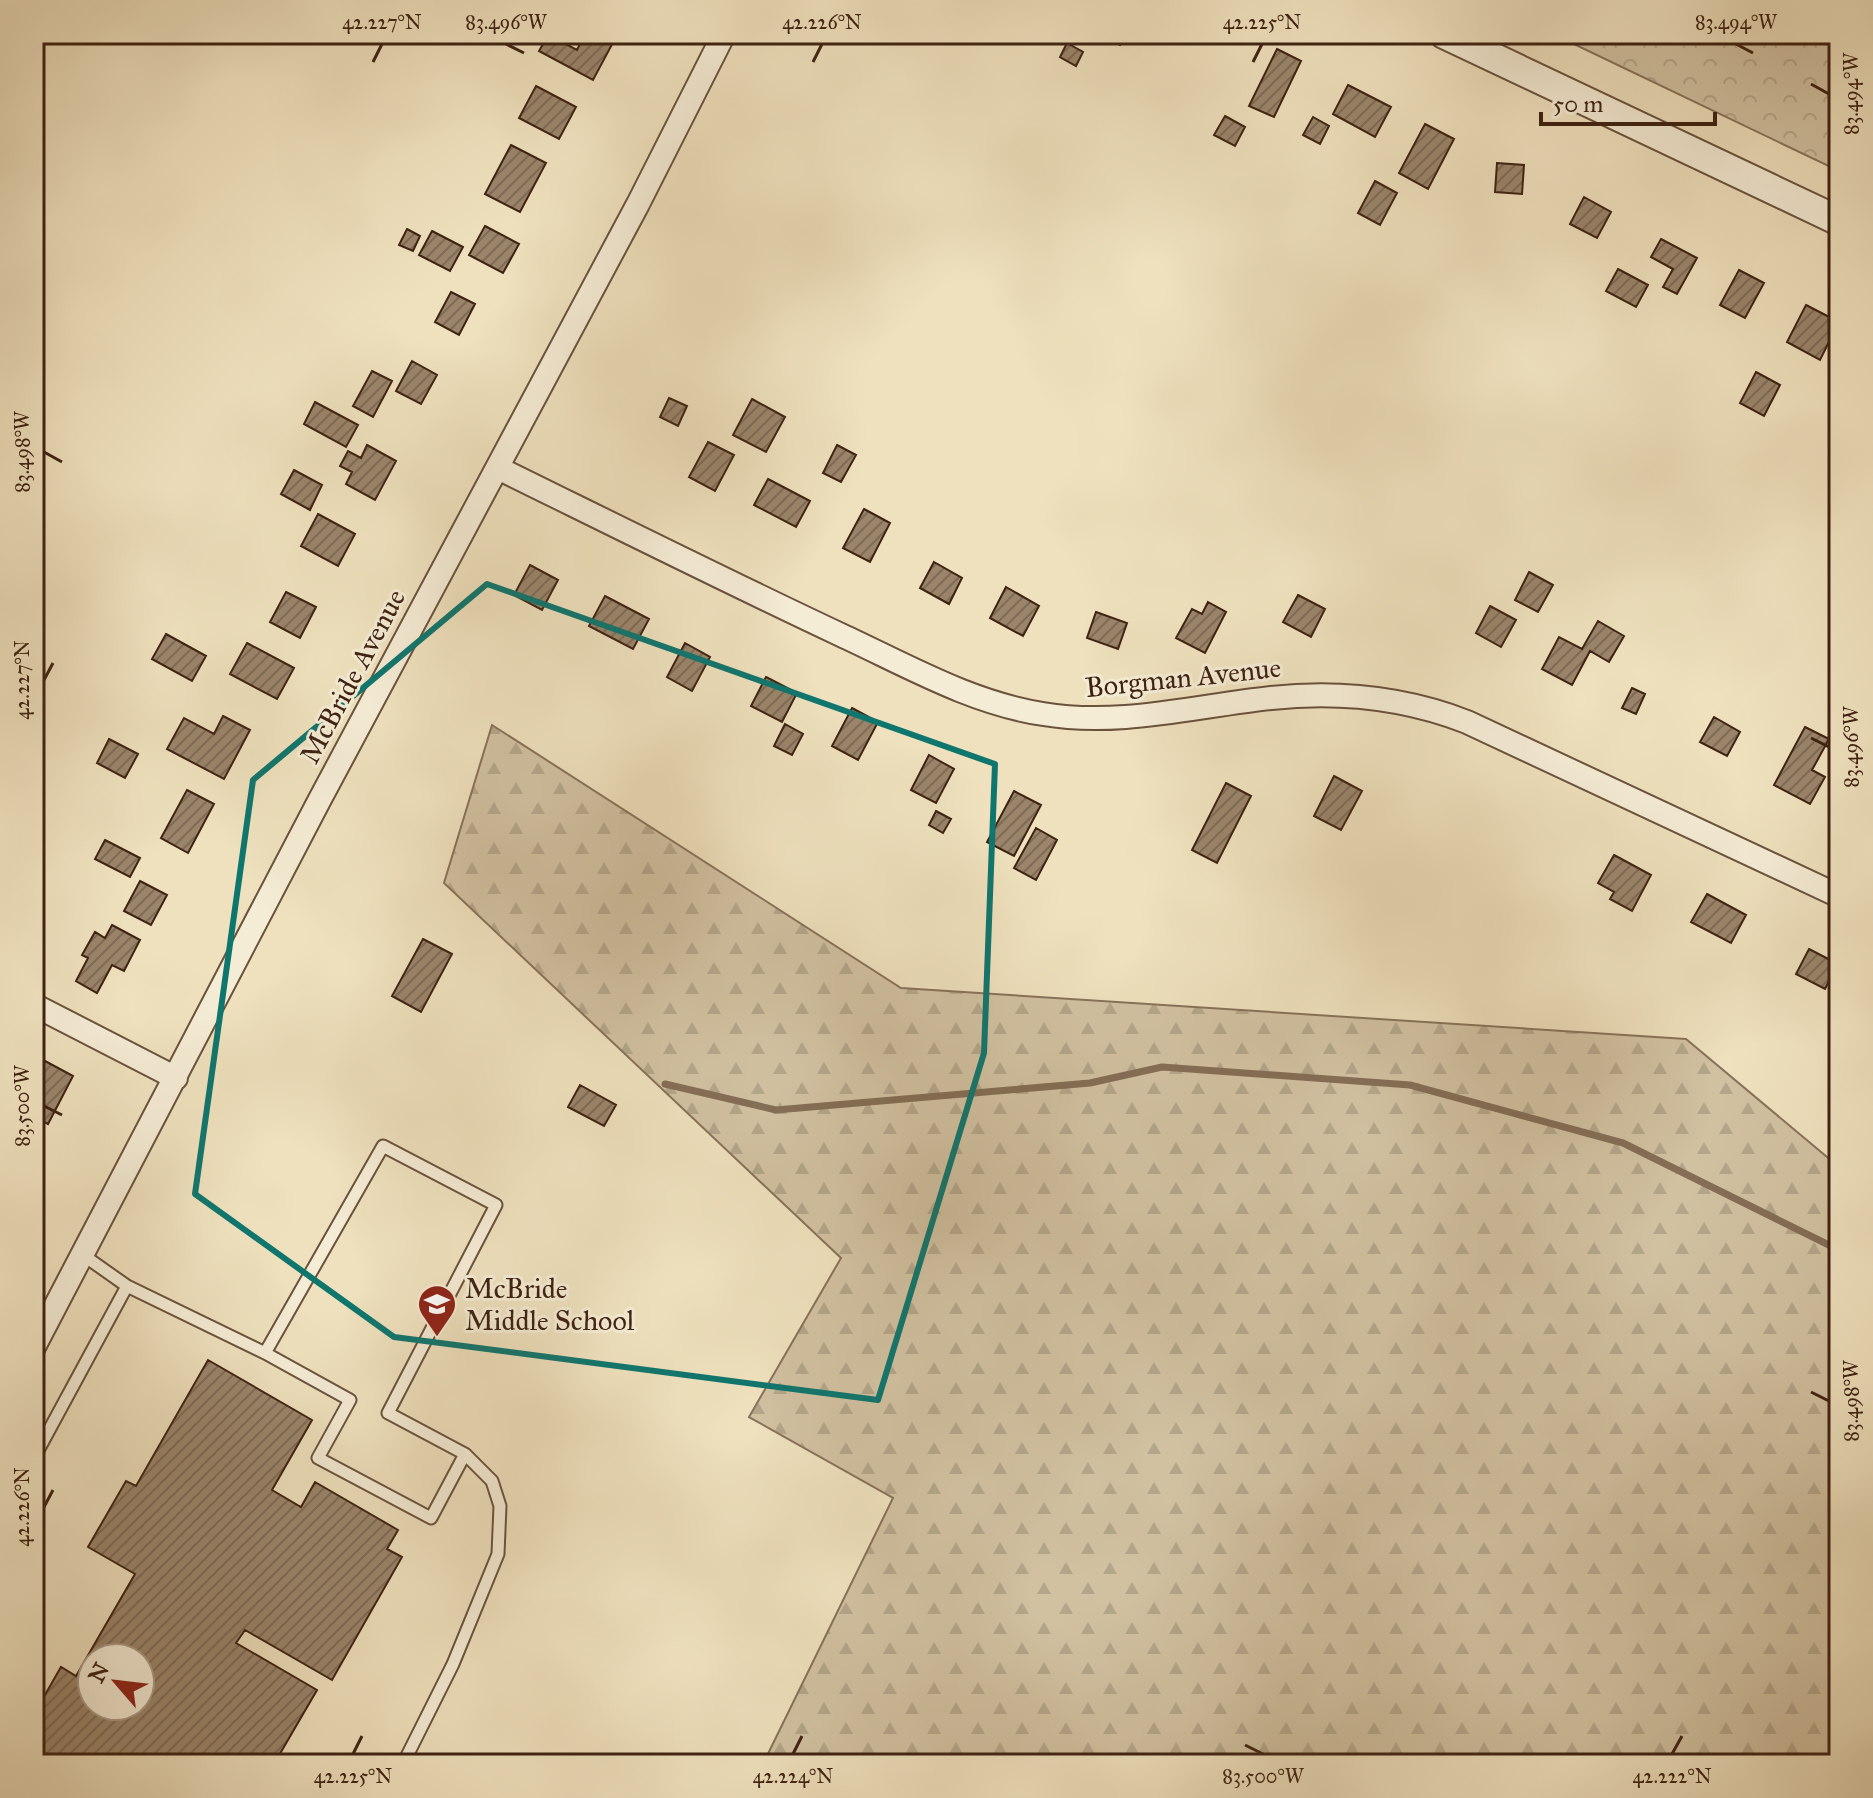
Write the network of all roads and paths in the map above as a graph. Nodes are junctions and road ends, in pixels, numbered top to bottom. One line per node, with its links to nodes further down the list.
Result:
1 (724, 34): 4 (street, McBride Avenue)
2 (1444, 34): 3 (street)
3 (1839, 221)
4 (498, 468): 5 (street, Borgman Avenue); 7 (street, McBride Avenue)
5 (1837, 892)
6 (34, 1005): 7 (street)
7 (176, 1078): 8 (street, McBride Avenue)
8 (83, 1255): 9 (lane); 10 (street, McBride Avenue)
9 (127, 1286): 11 (lane); 13 (lane)
10 (34, 1347)
11 (265, 1353): 12 (lane); 12 (lane)
12 (465, 1454): 14 (lane)
13 (34, 1458)
14 (403, 1764)

